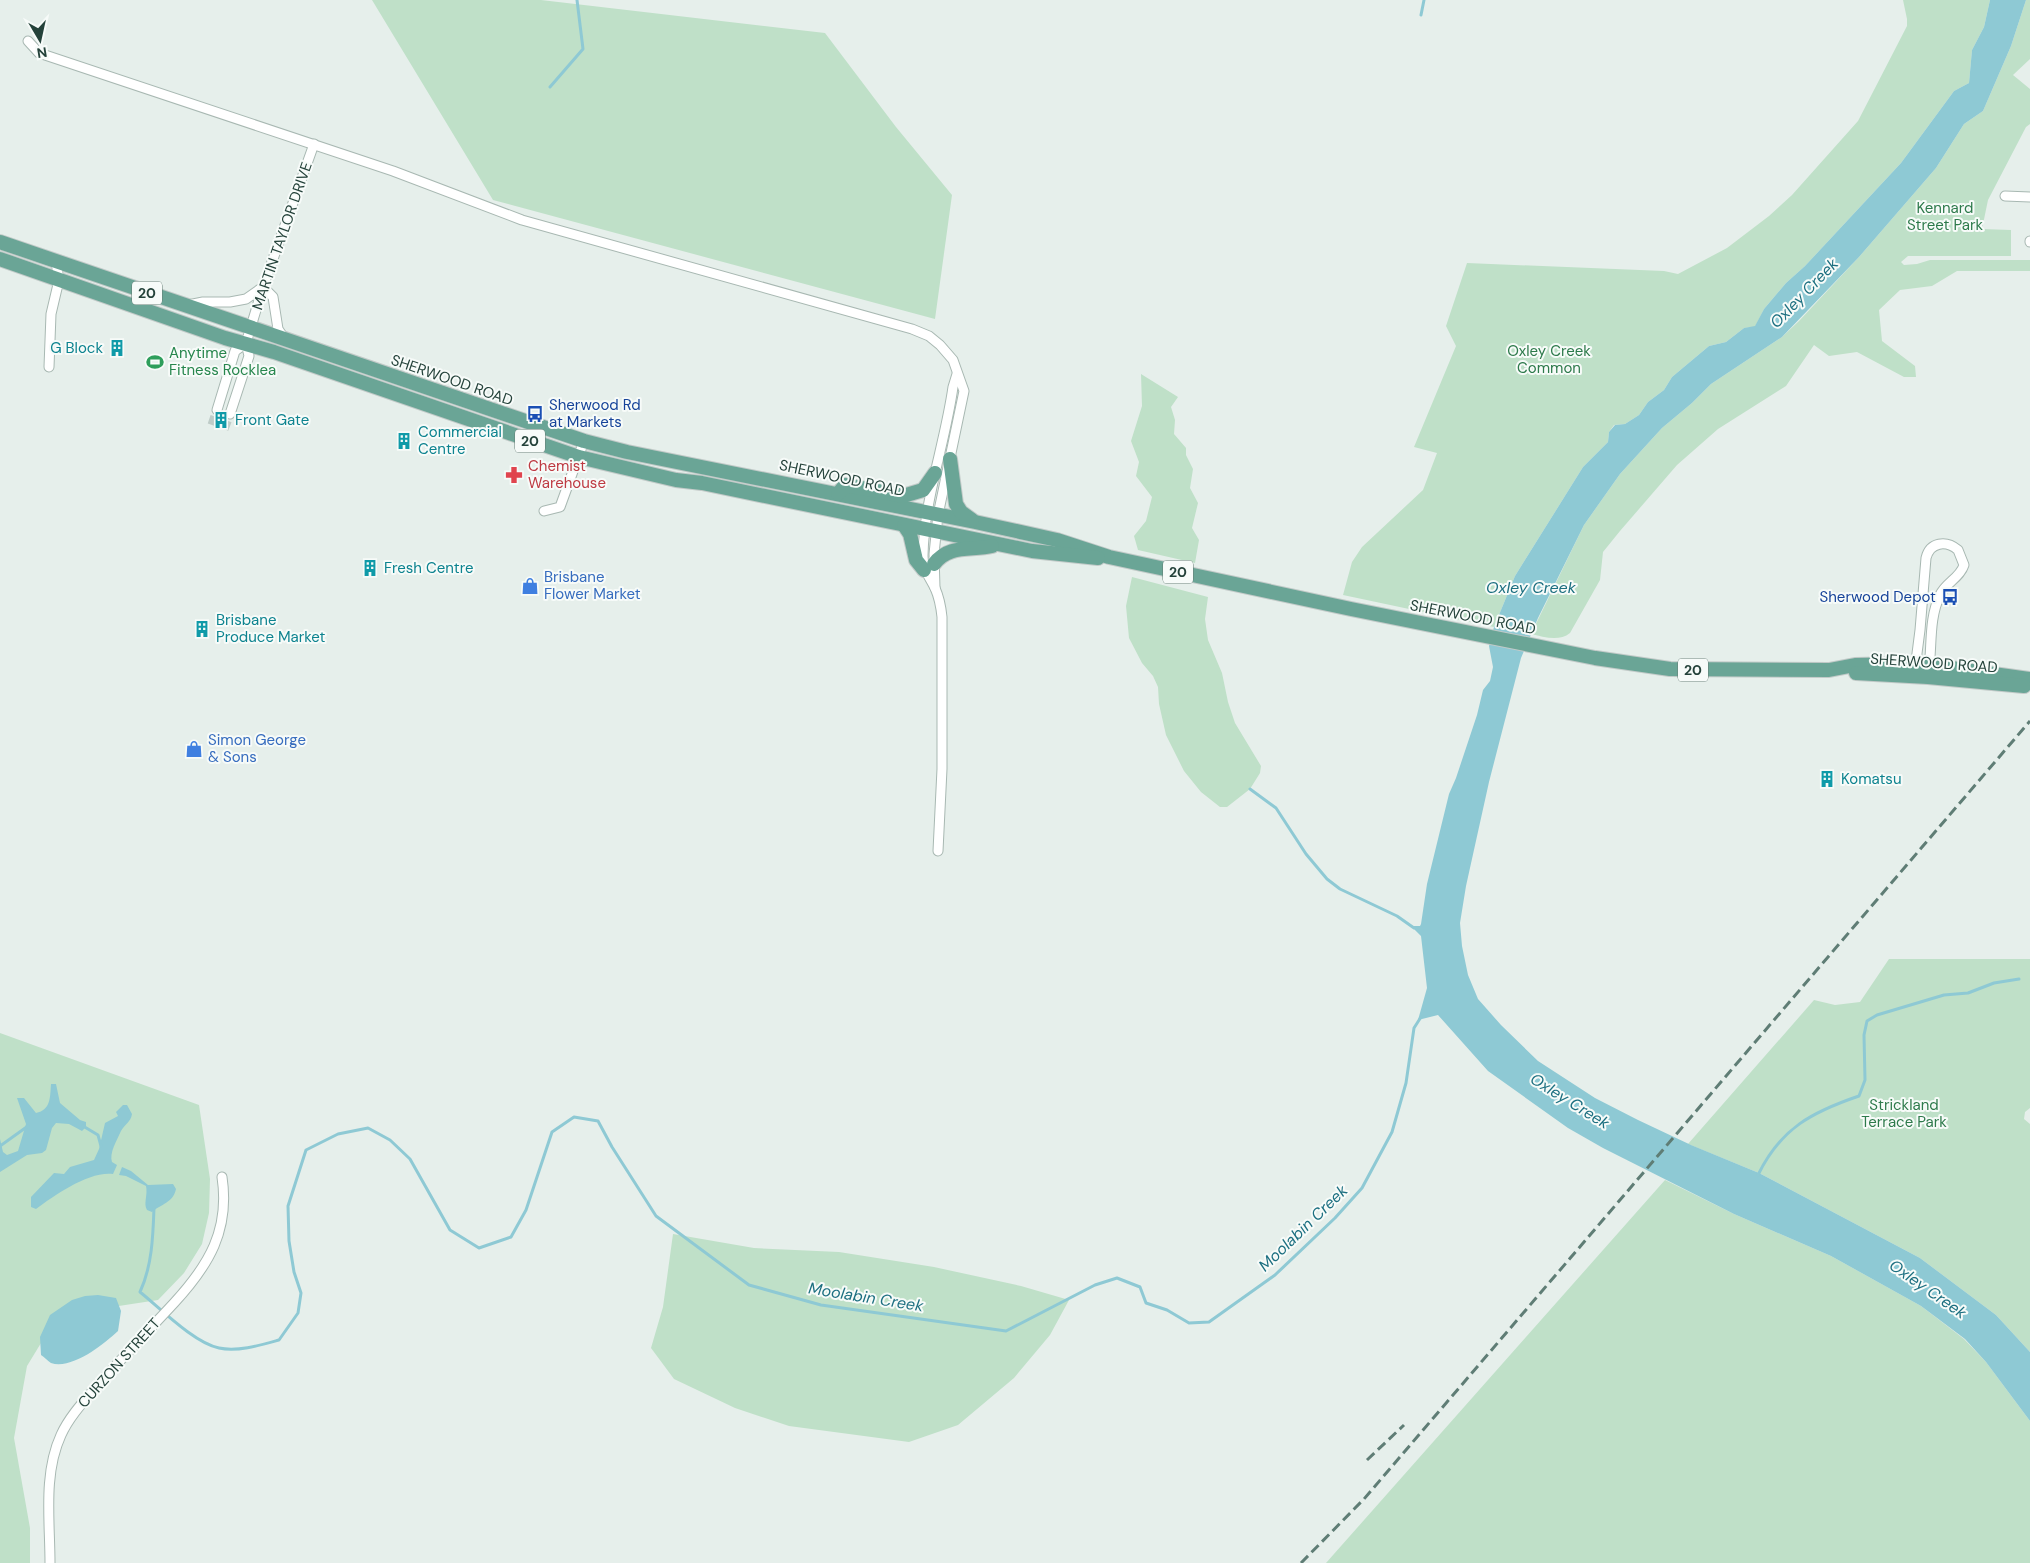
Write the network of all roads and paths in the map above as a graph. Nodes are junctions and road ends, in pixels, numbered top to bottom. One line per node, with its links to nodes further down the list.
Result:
1 (28, 41): 2 (street)
2 (314, 144): 9 (street, MARTIN TAYLOR DRIVE); 15 (street)
3 (2005, 196): 4 (street)
4 (2030, 197)
5 (0, 242): 7 (main road, SHERWOOD ROAD / 20)
6 (0, 259): 8 (main road, SHERWOOD ROAD / 20)
7 (56, 262): 8 (street); 10 (main road, SHERWOOD ROAD / 20)
8 (59, 280): 13 (main road, SHERWOOD ROAD / 20); 14 (street)
9 (263, 287): 10 (street); 11 (street, MARTIN TAYLOR DRIVE); 12 (street)
10 (186, 306): 11 (main road, SHERWOOD ROAD / 20)
11 (251, 328): 12 (main road, SHERWOOD ROAD / 20); 13 (street, MARTIN TAYLOR DRIVE)
12 (285, 340): 18 (main road, SHERWOOD ROAD / 20)
13 (246, 342): 16 (street); 17 (street); 19 (main road, SHERWOOD ROAD / 20)
14 (49, 367)
15 (957, 374): 20 (street); 21 (street)
16 (217, 410)
17 (230, 414)
18 (584, 442): 19 (street); 22 (main road, SHERWOOD ROAD / 20)
19 (579, 457): 23 (street); 26 (main road, SHERWOOD ROAD / 20)
20 (950, 459): 24 (street); 25 (main road)
21 (935, 474): 22 (main road); 24 (street)
22 (838, 494): 24 (main road, SHERWOOD ROAD / 20)
23 (544, 511)
24 (933, 513): 25 (main road, SHERWOOD ROAD / 20); 27 (street)
25 (975, 522): 29 (main road, SHERWOOD ROAD / 20)
26 (904, 525): 27 (main road, SHERWOOD ROAD / 20); 30 (main road)
27 (931, 530): 28 (main road, SHERWOOD ROAD / 20); 30 (street)
28 (1000, 545): 29 (main road, SHERWOOD ROAD / 20); 30 (main road)
29 (1109, 557): 31 (main road, SHERWOOD ROAD / 20)
30 (929, 567): 34 (street)
31 (1922, 670): 31 (street); 32 (main road, SHERWOOD ROAD / 20); 33 (main road, SHERWOOD ROAD / 20)
32 (2030, 679)
33 (2030, 686)
34 (938, 851)
35 (222, 1177): 36 (street, CURZON STREET)
36 (50, 1563)

